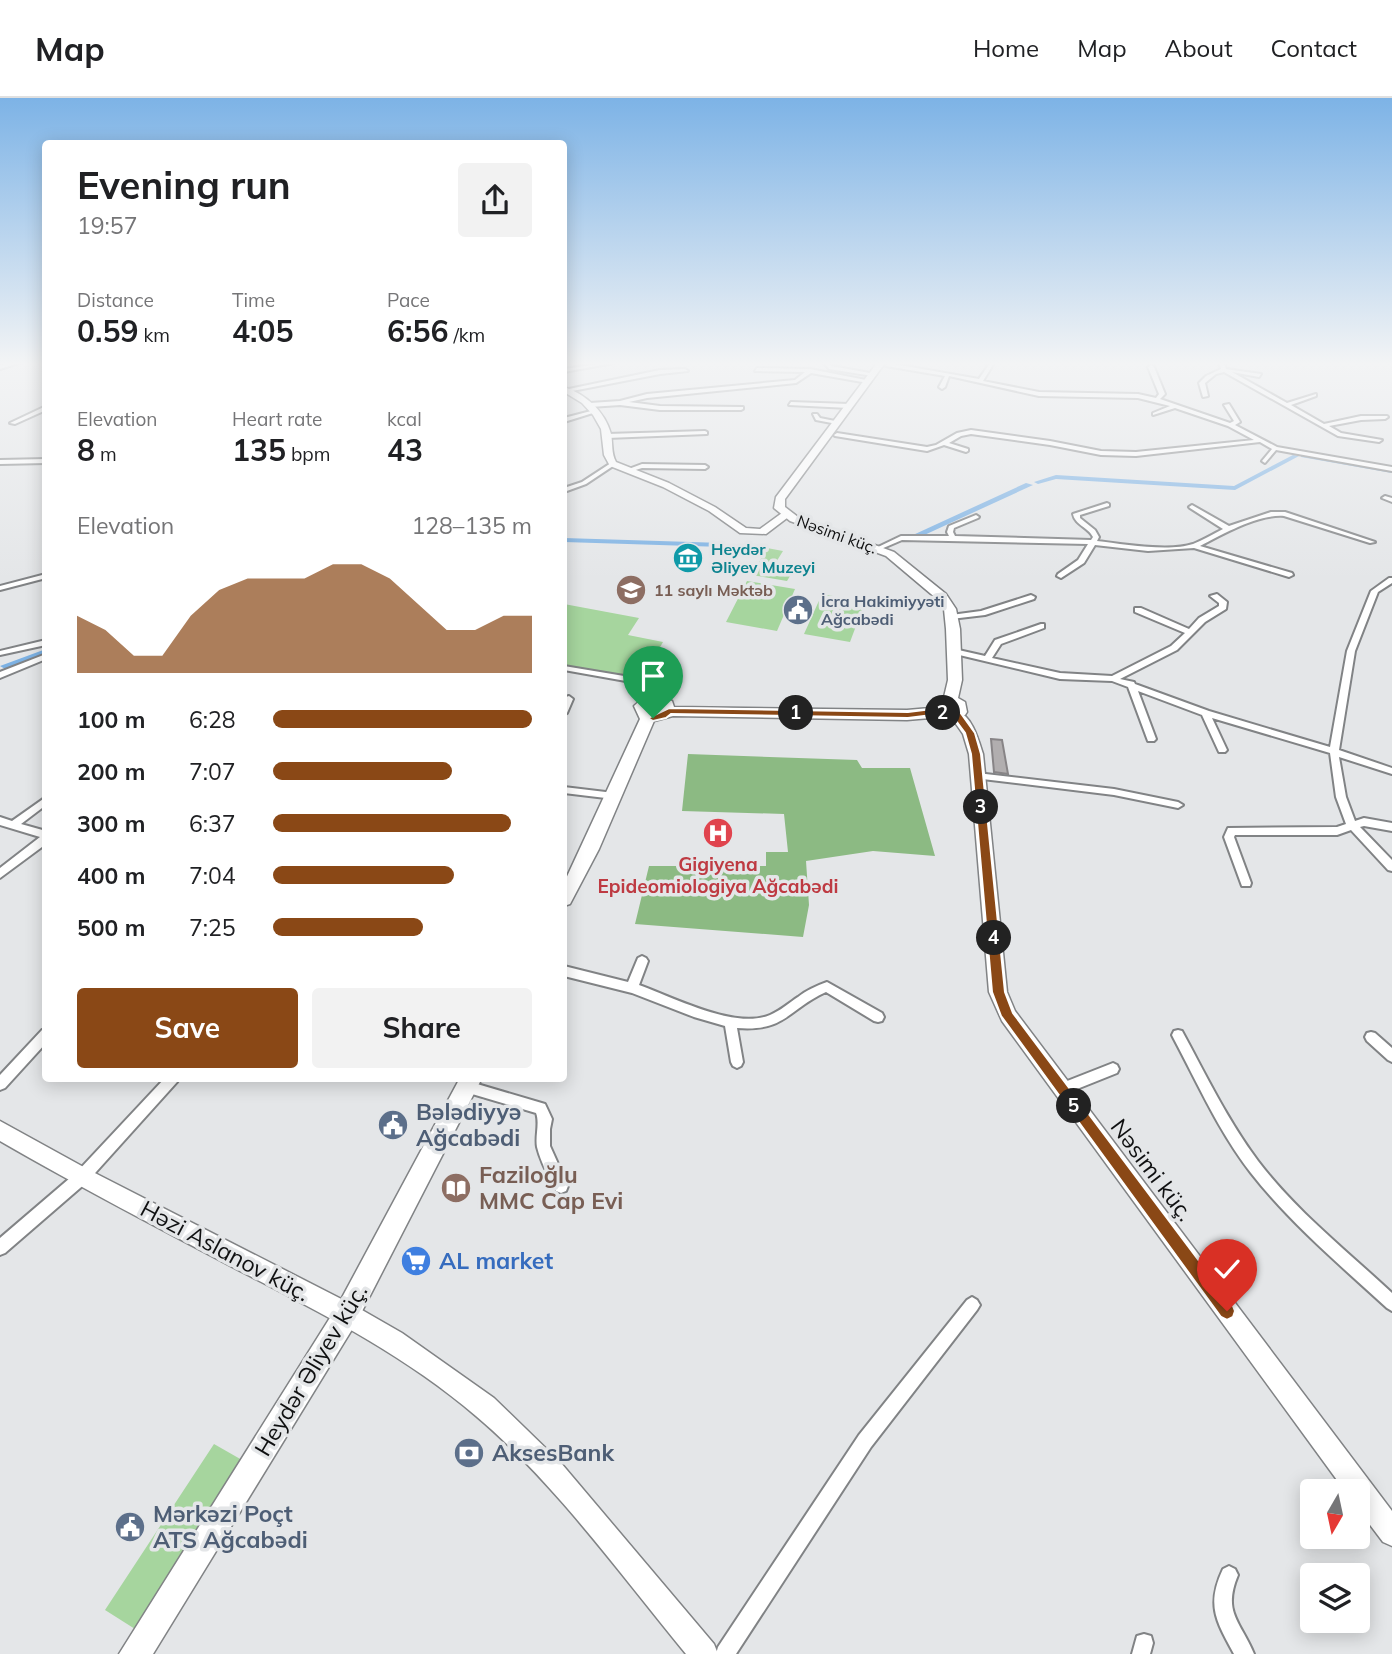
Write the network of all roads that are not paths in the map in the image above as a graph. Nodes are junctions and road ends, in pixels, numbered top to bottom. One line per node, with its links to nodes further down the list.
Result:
1 (607, 436): 2 (street); 17 (street)
2 (620, 436)
3 (827, 436): 24 (main road)
4 (837, 436): 11 (street); 24 (main road)
5 (957, 436): 11 (street)
6 (997, 436): 10 (street)
7 (1249, 436): 10 (street)
8 (1345, 436): 9 (street)
9 (1379, 440)
10 (1258, 441): 12 (street)
11 (944, 443): 13 (street)
12 (1275, 447): 15 (street); 20 (street)
13 (966, 450)
14 (42, 461): 16 (street)
15 (1265, 461)
16 (0, 463)
17 (613, 464): 19 (street); 21 (street)
18 (705, 467): 19 (street)
19 (629, 470): 24 (street)
20 (1392, 471)
21 (567, 489)
22 (1107, 505): 28 (street)
23 (1192, 507): 26 (street)
24 (786, 515): 31 (main road, Nəsimi küç.)
25 (976, 517): 27 (street)
26 (1228, 528): 29 (street); 30 (street)
27 (953, 538): 28 (street); 31 (street)
28 (1094, 542): 30 (street); 33 (street)
29 (1372, 542)
30 (1194, 546): 32 (street)
31 (879, 548): 40 (main road, Nəsimi küç.)
32 (1289, 575)
33 (1061, 576)
34 (42, 577): 36 (street)
35 (1392, 580): 61 (street)
36 (0, 588)
37 (1214, 596): 42 (street)
38 (1031, 597): 40 (street)
39 (1138, 610): 42 (street)
40 (951, 617): 44 (main road, Nəsimi küç.)
41 (1041, 626): 47 (street)
42 (1189, 632): 50 (street)
43 (42, 643): 45 (street)
44 (954, 651): 47 (street); 55 (main road, Nəsimi küç.)
45 (0, 653)
46 (42, 658): 49 (street)
47 (987, 659): 50 (street)
48 (567, 668): 53 (street)
49 (0, 674)
50 (1113, 679): 51 (street)
51 (1131, 684): 57 (street); 59 (street)
52 (569, 699): 54 (street)
53 (653, 700): 56 (main road); 58 (main road)
54 (567, 704)
55 (949, 709): 56 (main road); 63 (street, Nəsimi küç.)
56 (669, 711): 58 (main road)
57 (1206, 713): 60 (street); 61 (street)
58 (648, 717): 65 (main road)
59 (1151, 739)
60 (1222, 750)
61 (1334, 751): 62 (street); 69 (street)
62 (1392, 771)
63 (978, 776): 67 (street); 92 (street, Nəsimi küç.)
64 (567, 790): 65 (street)
65 (614, 796): 77 (main road)
66 (42, 803): 70 (street)
67 (1178, 805)
68 (0, 821): 70 (street)
69 (1351, 824): 71 (street); 74 (street); 76 (street)
70 (13, 825): 72 (street)
71 (1392, 827)
72 (42, 835)
73 (42, 839): 75 (street)
74 (1392, 867)
75 (0, 874)
76 (1246, 883)
77 (567, 893)
78 (642, 961): 80 (street)
79 (567, 972): 80 (street)
80 (632, 988): 82 (street)
81 (878, 1017): 82 (street)
82 (730, 1021): 87 (street)
83 (1178, 1035): 97 (street)
84 (1371, 1037): 86 (street)
85 (42, 1038): 91 (street)
86 (1392, 1056)
87 (737, 1062)
88 (1113, 1069): 92 (street)
89 (169, 1082): 94 (street)
90 (469, 1082): 95 (street); 99 (main road, Heydər Əliyev küç.)
91 (0, 1084)
92 (1062, 1089): 100 (street, Nəsimi küç.)
93 (0, 1130): 94 (street, Həzi Aslanov küç.)
94 (82, 1177): 96 (street); 99 (street, Həzi Aslanov küç.)
95 (561, 1186)
96 (0, 1248)
97 (1392, 1303)
98 (972, 1305): 104 (street)
99 (347, 1314): 102 (main road, Heydər Əliyev küç.); 103 (street, Həzi Aslanov küç.)
100 (1392, 1534)
101 (1229, 1575): 105 (street)
102 (135, 1654)
103 (704, 1654)
104 (724, 1654)
105 (1245, 1654)

